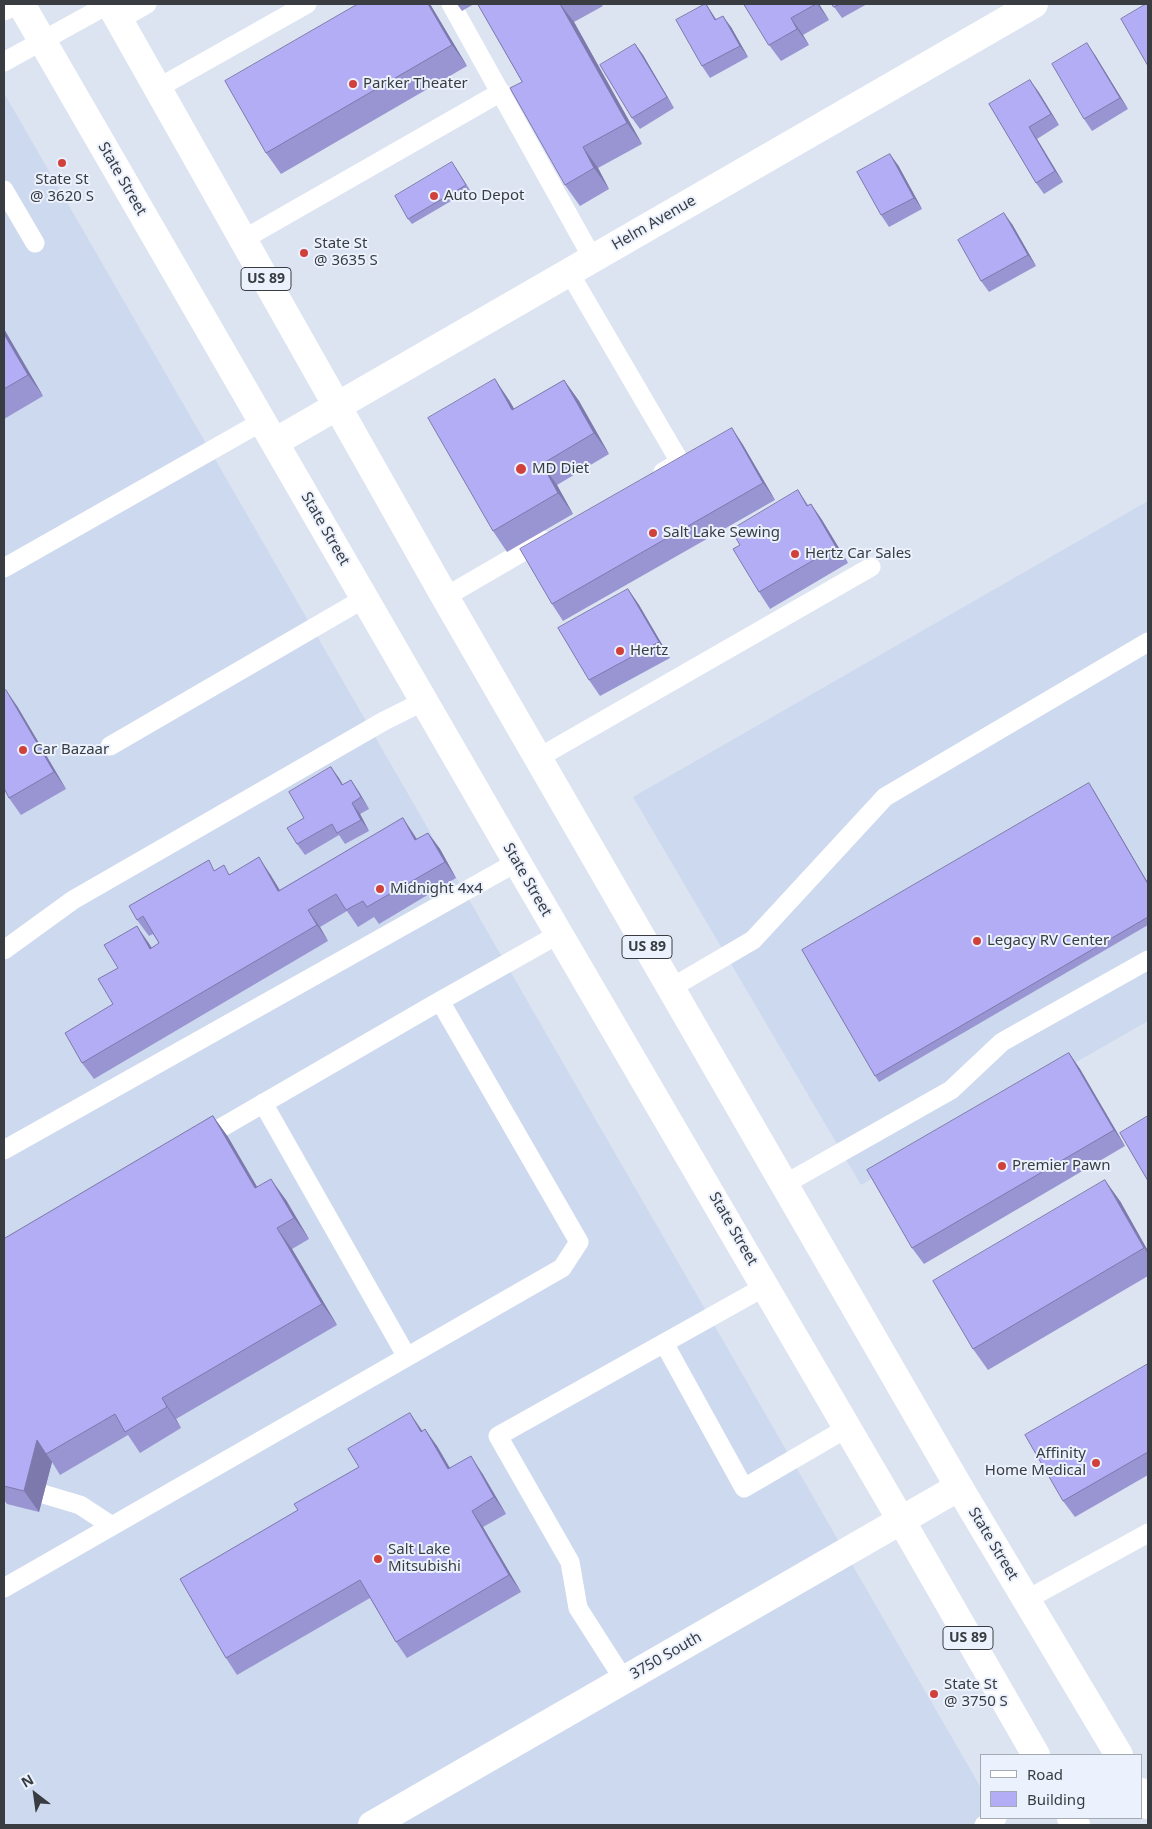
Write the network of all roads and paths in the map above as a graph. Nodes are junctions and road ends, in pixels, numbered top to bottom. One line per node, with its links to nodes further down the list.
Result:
1 (20, 4): 7 (lane); 8 (main road, State Street / US 89)
2 (147, 4): 6 (lane)
3 (307, 4): 10 (lane)
4 (451, 4): 11 (lane)
5 (1034, 4): 15 (main road, Helm Avenue)
6 (113, 9): 8 (lane); 10 (main road, State Street / US 89)
7 (4, 11)
8 (42, 40): 9 (lane); 18 (main road, State Street / US 89)
9 (4, 62)
10 (158, 88): 13 (main road, State Street / US 89)
11 (501, 92): 13 (lane); 15 (lane)
12 (4, 190): 14 (lane)
13 (244, 239): 17 (main road, State Street / US 89)
14 (35, 243)
15 (593, 259): 16 (main road, Helm Avenue)
16 (569, 272): 17 (main road, Helm Avenue); 19 (lane)
17 (338, 406): 18 (main road, Helm Avenue); 23 (main road, State Street / US 89)
18 (268, 432): 22 (lane); 24 (main road, State Street / US 89)
19 (646, 482)
20 (559, 532): 23 (lane)
21 (871, 566): 28 (lane)
22 (4, 568)
23 (445, 597): 28 (main road, State Street / US 89)
24 (365, 598): 26 (main road, State Street / US 89); 27 (lane)
25 (1148, 642): 33 (lane)
26 (424, 701): 29 (main road, State Street / US 89); 31 (lane)
27 (110, 746)
28 (538, 758): 33 (main road, State Street / US 89)
29 (517, 862): 30 (main road, State Street / US 89); 37 (lane)
30 (559, 934): 34 (lane); 39 (main road, State Street / US 89)
31 (4, 950)
32 (1148, 960): 38 (lane)
33 (671, 988): 38 (main road, State Street / US 89)
34 (440, 1001): 35 (lane); 41 (lane)
35 (263, 1103): 36 (lane); 41 (lane)
36 (186, 1148)
37 (4, 1150)
38 (785, 1184): 43 (main road, State Street / US 89)
39 (766, 1286): 40 (lane); 42 (main road, State Street / US 89)
40 (664, 1343): 42 (lane); 50 (lane)
41 (407, 1356): 46 (lane)
42 (848, 1428): 45 (main road, State Street / US 89)
43 (959, 1487): 45 (main road, 3750 South); 49 (main road, State Street / US 89)
44 (43, 1494): 46 (lane)
45 (902, 1520): 50 (main road, 3750 South); 51 (main road, State Street / US 89)
46 (112, 1526): 48 (lane)
47 (1148, 1533): 49 (lane)
48 (4, 1588)
49 (1026, 1600): 52 (main road, State Street / US 89)
50 (624, 1680): 56 (main road, 3750 South)
51 (1035, 1754)
52 (1117, 1754)
53 (1142, 1794): 54 (main road)
54 (1148, 1805)
55 (995, 1819): 57 (lane)
56 (372, 1825)
57 (984, 1825)

